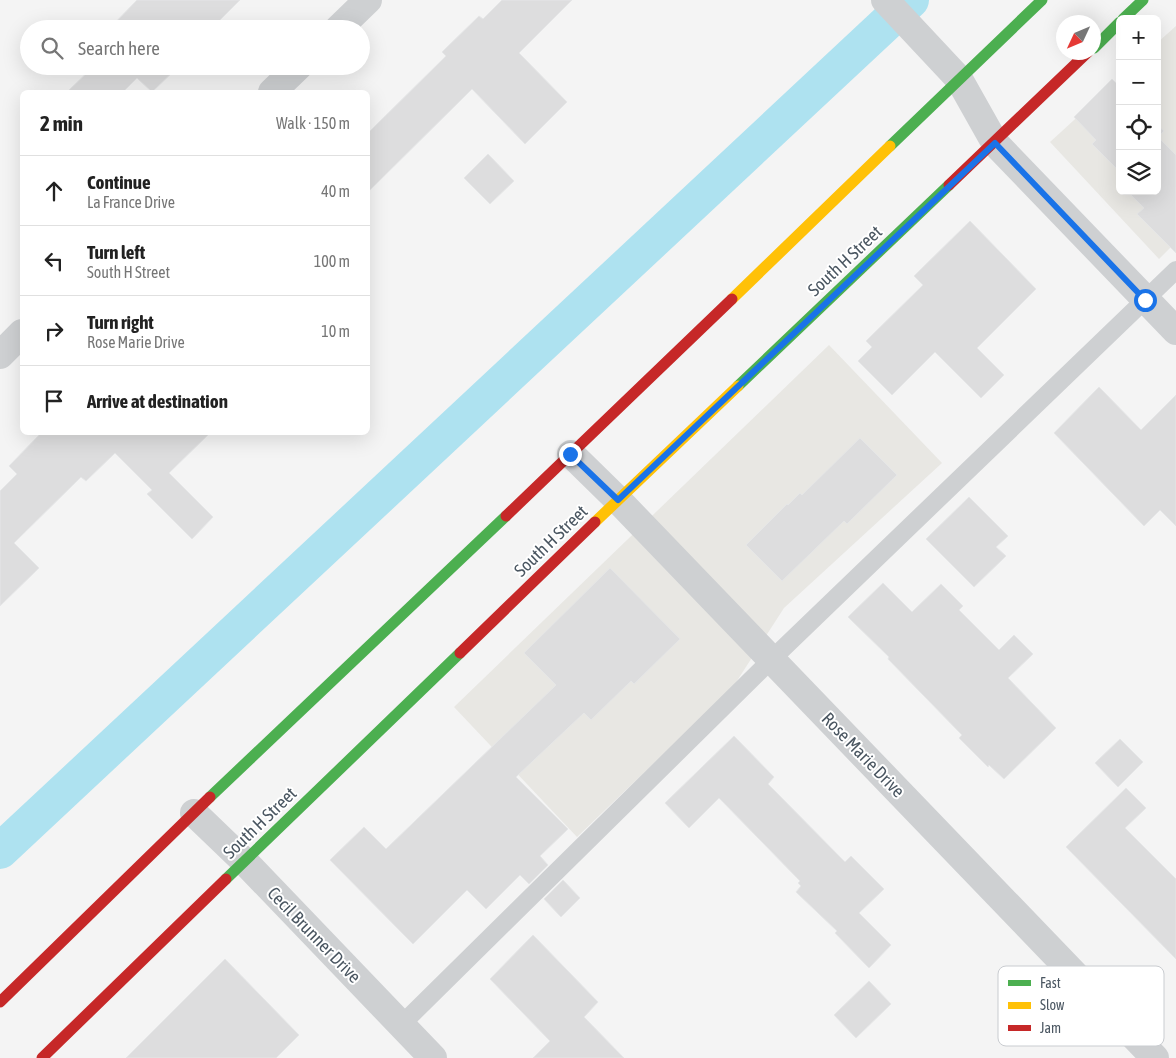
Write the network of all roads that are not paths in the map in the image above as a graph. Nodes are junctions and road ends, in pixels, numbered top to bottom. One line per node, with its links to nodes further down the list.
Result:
1 (368, 0): 6 (street)
2 (885, 0): 11 (street)
3 (1042, 0): 11 (street)
4 (1143, 0): 5 (street)
5 (1127, 15)
6 (347, 20)
7 (1116, 26): 8 (street)
8 (1101, 41)
9 (1080, 60): 13 (street, South H Street)
10 (290, 75): 12 (street)
11 (959, 79): 13 (street); 19 (street)
12 (274, 90)
13 (995, 143): 15 (street); 20 (street, South H Street)
14 (1176, 270): 15 (lane)
15 (1145, 300): 16 (street); 21 (lane)
16 (1176, 331)
17 (20, 335): 18 (street)
18 (0, 355)
19 (570, 454): 20 (street, Rose Marie Drive); 22 (street)
20 (618, 500): 21 (street, Rose Marie Drive); 23 (street, South H Street)
21 (771, 660): 24 (street, Rose Marie Drive); 26 (lane)
22 (194, 813): 23 (street, Cecil Brunner Drive); 25 (street)
23 (245, 862): 26 (street, Cecil Brunner Drive); 28 (street, South H Street)
24 (1066, 966)
25 (0, 1002)
26 (401, 1025): 29 (street, Cecil Brunner Drive)
27 (1143, 1046): 30 (street, Rose Marie Drive)
28 (42, 1058)
29 (433, 1058)
30 (1155, 1058)

